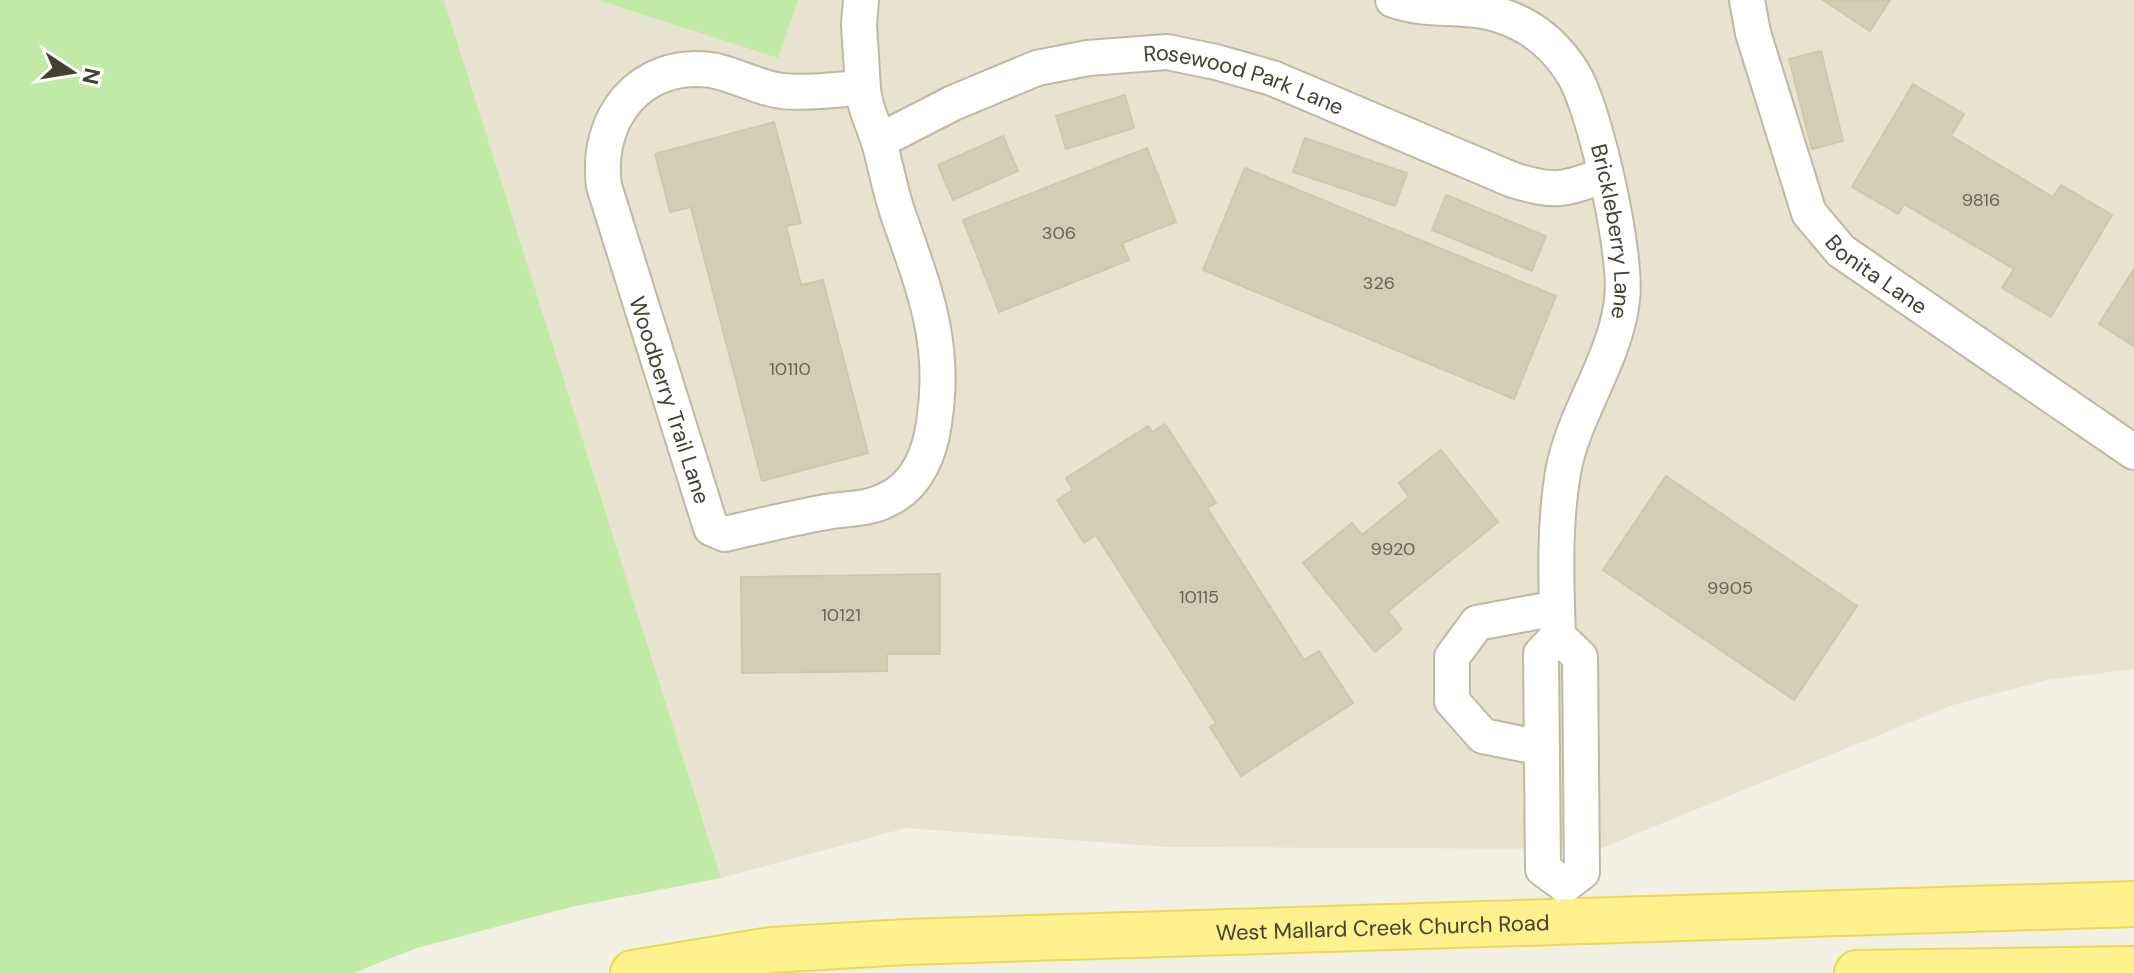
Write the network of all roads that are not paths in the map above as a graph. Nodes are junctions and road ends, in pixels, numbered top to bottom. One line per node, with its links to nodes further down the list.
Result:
1 (861, 0): 4 (street, Woodberry Trail Lane)
2 (1393, 0): 6 (street, Brickleberry Lane)
3 (1747, 0): 7 (street, Bonita Lane)
4 (863, 88): 5 (street, Woodberry Trail Lane); 5 (street, Woodberry Trail Lane)
5 (879, 141): 6 (street, Rosewood Park Lane)
6 (1605, 175): 8 (street, Brickleberry Lane)
7 (2134, 452)
8 (1558, 622): 9 (street, Brickleberry Lane); 9 (street); 10 (street)
9 (1542, 748): 10 (street, Brickleberry Lane)
10 (1566, 903): 11 (main road, West Mallard Creek Church Road); 13 (main road, West Mallard Creek Church Road)
11 (2134, 904)
12 (2134, 969): 14 (main road)
13 (633, 973)
14 (1857, 973)

